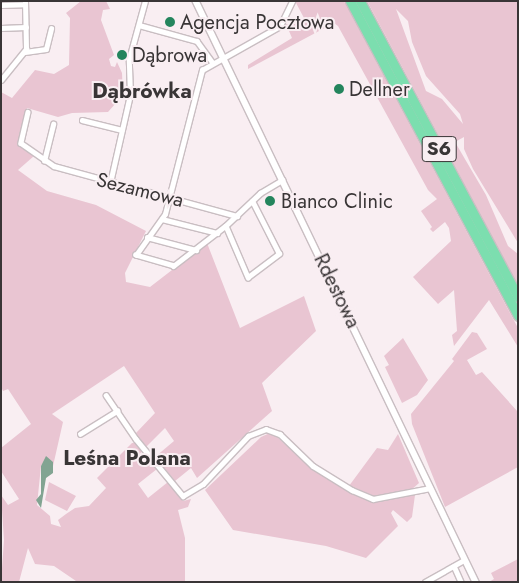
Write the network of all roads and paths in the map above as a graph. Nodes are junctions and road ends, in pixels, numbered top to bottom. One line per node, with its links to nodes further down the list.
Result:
1 (145, 1): 8 (street)
2 (196, 1): 13 (street, Rdestowa)
3 (292, 1): 13 (street)
4 (350, 1): 32 (highway, S6)
5 (360, 1): 31 (highway, S6)
6 (25, 3): 7 (street); 9 (street)
7 (1, 5)
8 (139, 25): 14 (street); 19 (street)
9 (26, 27): 10 (street); 12 (street)
10 (1, 28)
11 (51, 29): 12 (street)
12 (24, 52): 15 (street)
13 (223, 57): 14 (street); 21 (street, Rdestowa)
14 (212, 63): 23 (street)
15 (1, 80)
16 (28, 112): 20 (street, Sezamowa)
17 (82, 120): 19 (street)
18 (53, 124): 20 (street)
19 (122, 130): 22 (street)
20 (44, 161): 22 (street, Sezamowa)
21 (283, 180): 24 (street); 36 (street, Rdestowa)
22 (110, 183): 23 (street, Sezamowa)
23 (170, 197): 25 (street, Sezamowa); 26 (street)
24 (252, 201): 25 (street); 27 (street)
25 (237, 216): 27 (street)
26 (162, 219): 28 (street); 29 (street)
27 (226, 226): 28 (street)
28 (217, 233): 30 (street)
29 (147, 237): 30 (street); 30 (street)
30 (196, 250)
31 (518, 297)
32 (518, 316)
33 (106, 395): 34 (street)
34 (117, 411): 35 (street); 36 (street)
35 (80, 434)
36 (430, 488): 37 (street, Rdestowa)
37 (464, 560): 38 (street); 41 (street, Rdestowa)
38 (454, 566): 39 (street); 40 (street)
39 (425, 582)
40 (461, 582)
41 (476, 582)

